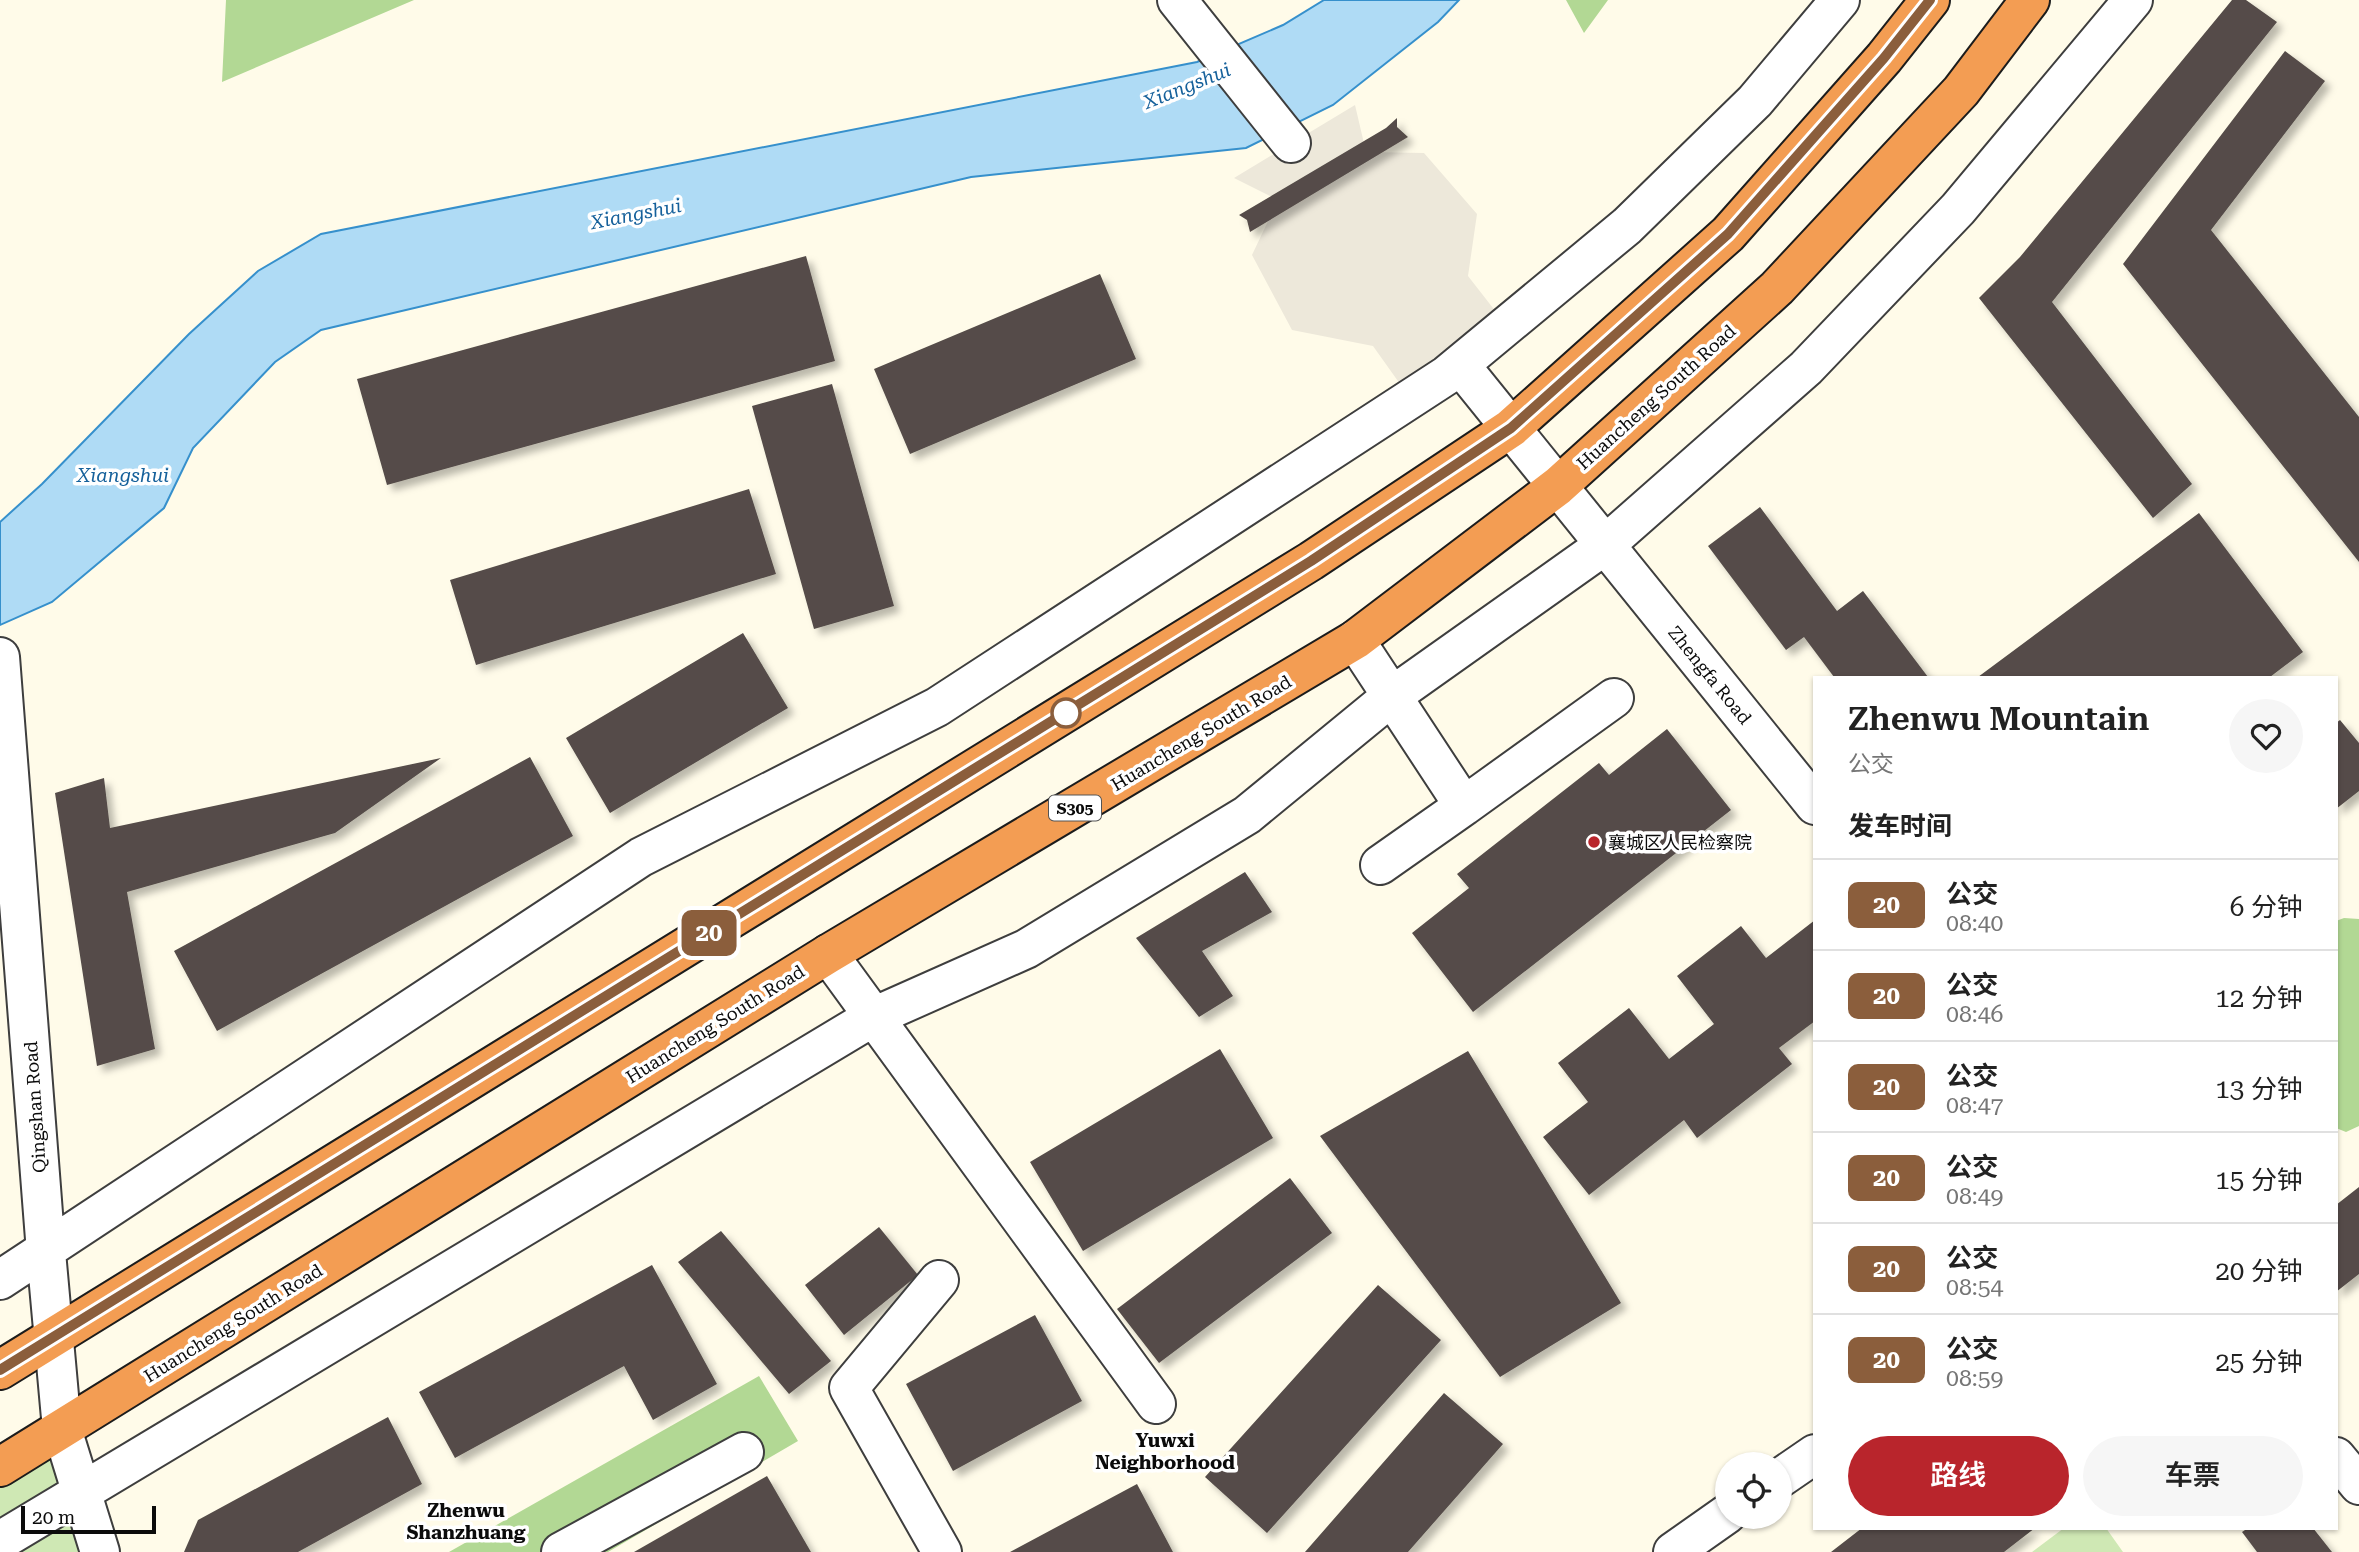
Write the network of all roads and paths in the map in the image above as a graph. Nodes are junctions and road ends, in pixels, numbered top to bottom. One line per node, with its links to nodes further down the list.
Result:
1 (1177, 0): 6 (street)
2 (1840, 0): 7 (street)
3 (1930, 0): 8 (highway)
4 (2031, 0): 9 (highway, Huancheng South Road / S305)
5 (2133, 0): 10 (street)
6 (1292, 143)
7 (1460, 365): 8 (street, Zhengfa Road); 20 (street)
8 (1511, 428): 9 (street, Zhengfa Road); 23 (highway)
9 (1558, 486): 10 (street, Zhengfa Road); 11 (highway, Huancheng South Road / S305)
10 (1605, 545): 13 (street); 15 (street, Zhengfa Road)
11 (1355, 640): 13 (street); 18 (highway, Huancheng South Road / S305)
12 (1, 660): 20 (street, Qingshan Road)
13 (1392, 696): 16 (street); 19 (street)
14 (1614, 698): 16 (street)
15 (1813, 803)
16 (1464, 806): 17 (street)
17 (1380, 865)
18 (828, 954): 19 (street); 26 (highway, Huancheng South Road / S305)
19 (873, 1017): 25 (street); 33 (street)
20 (46, 1252): 21 (street); 23 (street, Qingshan Road)
21 (0, 1280)
22 (940, 1280): 38 (street)
23 (55, 1336): 24 (highway); 26 (street, Qingshan Road)
24 (0, 1370)
25 (1156, 1404)
26 (62, 1429): 30 (highway, Huancheng South Road / S305); 33 (street, Qingshan Road)
27 (744, 1452): 37 (street)
28 (1813, 1455): 31 (street)
29 (2338, 1459): 32 (street)
30 (0, 1467)
31 (1792, 1470)
32 (2359, 1485)
33 (82, 1493): 35 (street); 36 (street, Qingshan Road)
34 (1715, 1522): 39 (street)
35 (0, 1541)
36 (100, 1552)
37 (561, 1552)
38 (942, 1552)
39 (1673, 1552)

